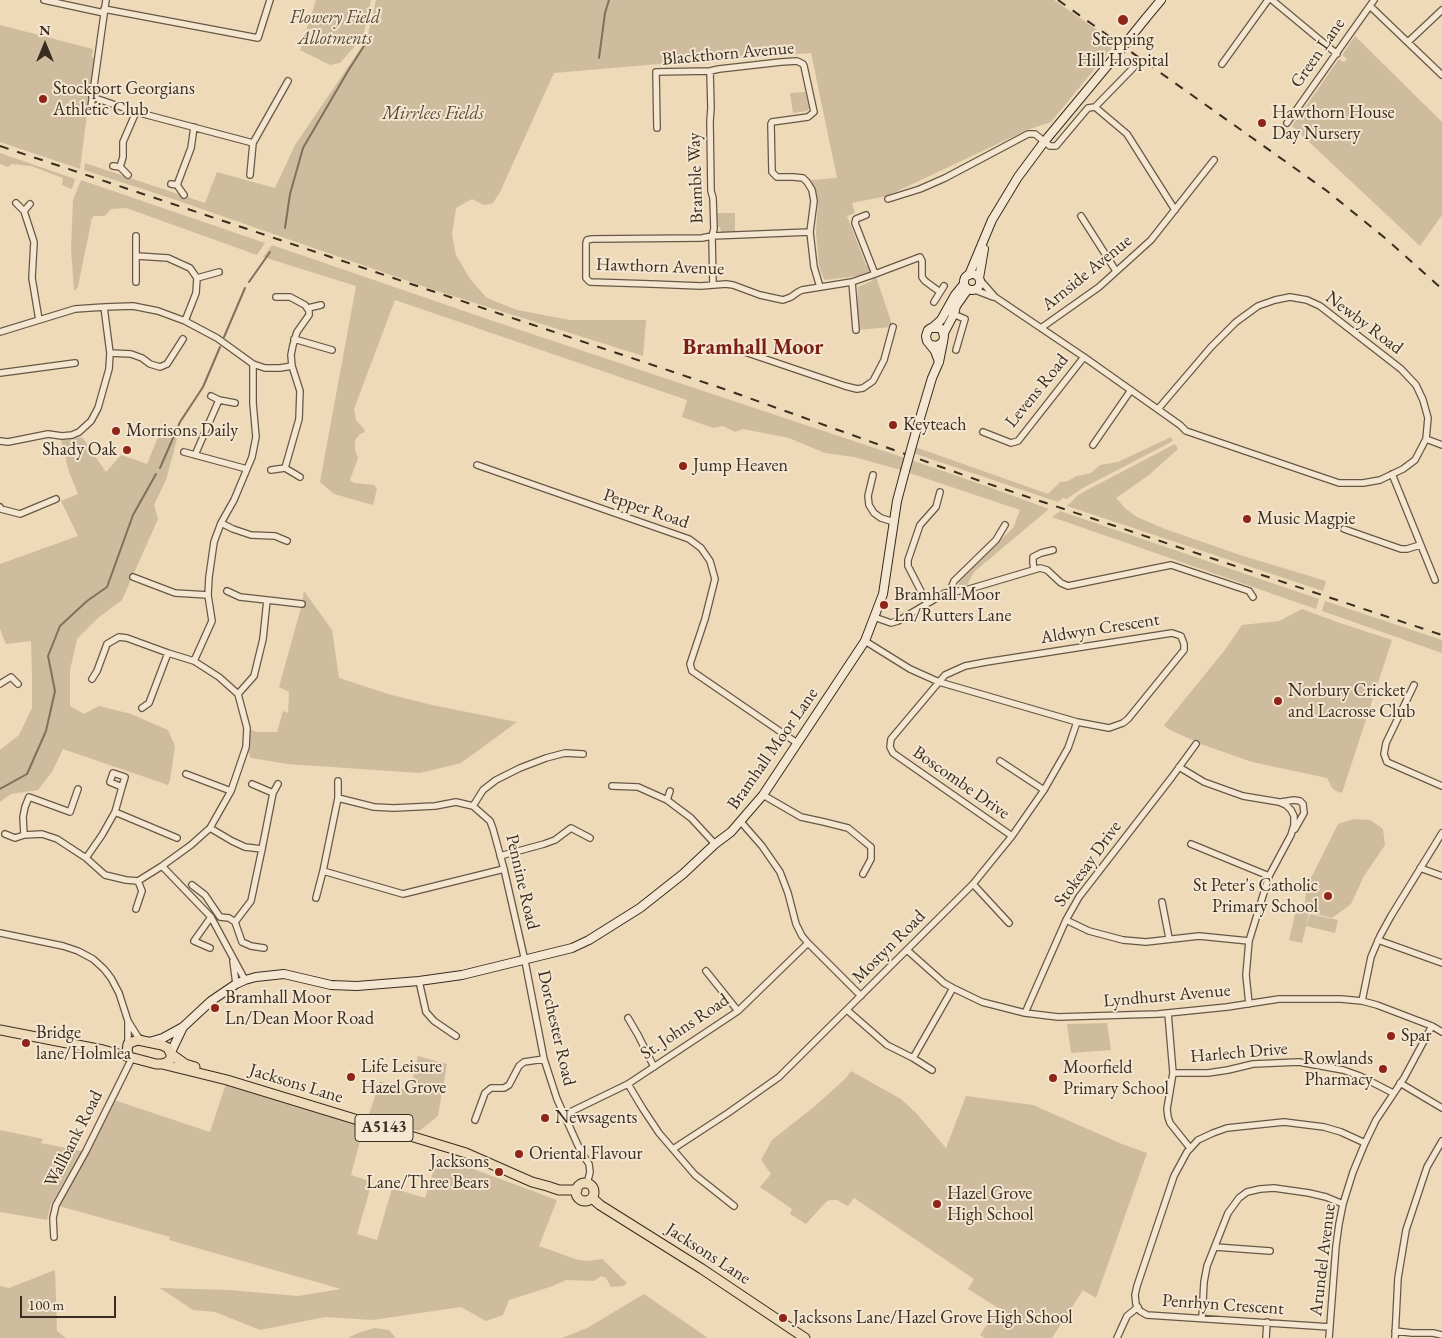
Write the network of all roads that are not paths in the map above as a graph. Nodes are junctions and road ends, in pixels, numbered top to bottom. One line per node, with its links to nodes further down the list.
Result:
1 (44, 0): 9 (street)
2 (106, 0): 9 (street)
3 (270, 0): 9 (street)
4 (1161, 0): 24 (street, bridge)
5 (1270, 0): 11 (street); 12 (street)
6 (1374, 0): 7 (street, Green Lane)
7 (1370, 6): 10 (street); 11 (street, Green Lane)
8 (1442, 10): 10 (street)
9 (104, 11): 17 (street)
10 (1408, 42): 15 (street)
11 (1336, 54): 21 (street, Green Lane)
12 (1222, 64)
13 (1134, 67): 19 (street)
14 (710, 71): 23 (street, Blackthorn Avenue); 38 (street, Blackthorn Avenue); 40 (street, Bramble Way)
15 (1442, 75)
16 (288, 81): 25 (street)
17 (92, 97): 18 (street); 20 (street)
18 (90, 107)
19 (1096, 107): 24 (street); 33 (street)
20 (136, 112): 22 (street); 27 (street)
21 (1287, 123)
22 (194, 127): 25 (street); 29 (street)
23 (657, 128)
24 (1044, 142): 30 (street); 37 (street)
25 (253, 143): 28 (street)
26 (1214, 160): 33 (street, Arnside Avenue)
27 (128, 175)
28 (250, 175)
29 (184, 195)
30 (888, 199)
31 (16, 203): 34 (street)
32 (30, 204): 34 (street)
33 (1175, 210): 42 (street, Arnside Avenue)
34 (24, 211): 61 (street)
35 (866, 215): 44 (street)
36 (1081, 216): 42 (street)
37 (988, 230): 45 (street); 47 (street)
38 (810, 232): 40 (street, Hawthorn Avenue); 51 (street, Blackthorn Avenue)
39 (136, 236): 41 (street)
40 (712, 236): 50 (street, Bramble Way); 50 (street, Hawthorn Avenue)
41 (137, 256): 46 (street); 48 (street)
42 (1116, 271): 65 (street, Arnside Avenue)
43 (219, 272): 46 (street)
44 (875, 274): 49 (street, Hawthorn Avenue); 55 (street, Hawthorn Avenue)
45 (970, 275): 47 (street); 52 (street)
46 (197, 278): 62 (street)
47 (980, 279): 52 (street); 54 (street, Newby Road)
48 (136, 282)
49 (852, 282): 51 (street, Hawthorn Avenue); 66 (street)
50 (713, 285): 51 (street, Hawthorn Avenue)
51 (820, 287)
52 (969, 288): 54 (street, Newby Road); 59 (street); 60 (street, Bramhall Moor Lane)
53 (276, 297): 58 (street)
54 (995, 297): 65 (street, Newby Road)
55 (934, 302)
56 (321, 305): 58 (street)
57 (104, 306): 61 (street); 62 (street); 75 (street)
58 (308, 308): 70 (street)
59 (946, 311): 60 (street); 64 (street)
60 (954, 314): 68 (street, Bramhall Moor Lane); 74 (street)
61 (39, 320): 67 (street)
62 (185, 321): 79 (street)
63 (894, 327): 72 (street)
64 (933, 327): 68 (street); 71 (street)
65 (1041, 328): 76 (street, Newby Road)
66 (856, 330)
67 (0, 332)
68 (943, 338): 71 (street); 77 (street, Bramhall Moor Lane)
69 (183, 339): 75 (street)
70 (294, 339): 73 (street); 80 (street)
71 (931, 345): 77 (street)
72 (733, 348)
73 (332, 350)
74 (956, 350)
75 (110, 354): 89 (street)
76 (1084, 357): 82 (street, Newby Road); 87 (street, Levens Road)
77 (939, 362): 104 (street, Bramhall Moor Lane, bridge)
78 (75, 363): 81 (street)
79 (254, 364): 80 (street); 96 (street)
80 (292, 366): 95 (street)
81 (0, 373)
82 (1131, 390): 86 (street, Newby Road); 90 (street)
83 (211, 396): 84 (street)
84 (219, 400): 85 (street); 93 (street)
85 (235, 403)
86 (1158, 409): 88 (street, Newby Road); 98 (street, Newby Road)
87 (983, 432)
88 (1426, 439): 91 (street); 98 (street, Newby Road)
89 (0, 441)
90 (1092, 444)
91 (1442, 445)
92 (184, 452): 93 (street)
93 (195, 455): 96 (street)
94 (477, 466): 133 (street, Pepper Road)
95 (285, 468): 97 (street); 100 (street)
96 (247, 469): 105 (street)
97 (271, 470)
98 (1392, 474): 109 (street)
99 (873, 475): 104 (street)
100 (300, 477)
101 (940, 492): 119 (street)
102 (56, 499): 103 (street)
103 (0, 509)
104 (894, 522): 121 (street, Bramhall Moor Lane)
105 (221, 523): 108 (street); 116 (street)
106 (1005, 525): 115 (street)
107 (1344, 529): 109 (street)
108 (287, 541)
109 (1420, 544): 113 (street)
110 (1053, 550): 111 (street)
111 (1034, 569): 115 (street); 117 (street)
112 (133, 577): 116 (street)
113 (1435, 580)
114 (227, 591): 118 (street)
115 (952, 591): 119 (street)
116 (208, 595): 124 (street)
117 (1253, 597)
118 (267, 600): 120 (street); 130 (street)
119 (927, 603): 121 (street)
120 (302, 604)
121 (874, 618): 122 (street, Bramhall Moor Lane)
122 (865, 641): 126 (street, Aldwyn Crescent); 133 (street, Bramhall Moor Lane)
123 (168, 653): 124 (street); 125 (street); 131 (street)
124 (194, 661): 130 (street)
125 (92, 679)
126 (939, 682): 132 (street, Aldwyn Crescent); 132 (street, Aldwyn Crescent); 162 (street, Boscombe Drive)
127 (0, 684): 128 (street)
128 (18, 684)
129 (1414, 685): 143 (street)
130 (238, 694): 147 (street)
131 (142, 708)
132 (1077, 722): 146 (street, Mostyn Road)
133 (797, 743): 150 (street, Bramhall Moor Lane)
134 (1196, 744): 137 (street, Stokesay Drive)
135 (583, 754): 154 (street)
136 (1000, 761): 146 (street)
137 (1179, 767): 153 (street); 184 (street, Stokesay Drive)
138 (186, 774): 147 (street)
139 (338, 781): 151 (street)
140 (252, 784): 149 (street)
141 (278, 784): 149 (street)
142 (612, 786): 152 (street)
143 (1442, 786)
144 (122, 787): 155 (street)
145 (78, 789): 160 (street)
146 (1044, 790): 162 (street, Mostyn Road)
147 (230, 791): 157 (street)
148 (670, 791): 152 (street)
149 (273, 793): 167 (street)
150 (763, 795): 156 (street, Bramhall Moor Lane); 174 (street)
151 (338, 798): 154 (street); 173 (street)
152 (668, 800): 165 (street)
153 (1279, 802): 161 (street); 161 (street)
154 (473, 806): 168 (street, Pennine Road)
155 (115, 812): 163 (street); 169 (street)
156 (741, 822): 165 (street, Bramhall Moor Lane); 191 (street)
157 (210, 828): 167 (street); 170 (street)
158 (1442, 833): 171 (street)
159 (5, 834): 160 (street)
160 (24, 835): 169 (street)
161 (1291, 835): 175 (street)
162 (1012, 836): 178 (street, Mostyn Road)
163 (177, 838)
164 (590, 838): 168 (street)
165 (715, 844): 196 (street, Bramhall Moor Lane)
166 (1190, 844): 175 (street)
167 (262, 849): 185 (street)
168 (500, 856): 172 (street, Pennine Road)
169 (86, 858): 177 (street)
170 (162, 866): 177 (street); 183 (street)
171 (1420, 868): 176 (street); 190 (street)
172 (504, 869): 173 (street); 196 (street, Pennine Road)
173 (323, 871): 180 (street)
174 (863, 874)
175 (1269, 876): 189 (street)
176 (1442, 876)
177 (138, 881): 182 (street)
178 (973, 884): 186 (street); 194 (street, Mostyn Road)
179 (192, 885): 185 (street)
180 (316, 898)
181 (1162, 902): 188 (street)
182 (136, 909)
183 (211, 917): 192 (street); 195 (street)
184 (1066, 920): 188 (street); 208 (street, Stokesay Drive)
185 (235, 922): 193 (street)
186 (1009, 923)
187 (0, 933): 211 (street)
188 (1169, 938): 189 (street)
189 (1250, 940): 205 (street)
190 (1378, 940): 197 (street); 204 (street)
191 (808, 943): 203 (street); 207 (street, St. Johns Road)
192 (210, 948)
193 (264, 948)
194 (907, 950): 202 (street, Lyndhurst Avenue); 203 (street, Mostyn Road)
195 (233, 959): 199 (street); 201 (street)
196 (525, 960): 200 (street, Bramhall Moor Lane); 223 (street, Dorchester Road)
197 (1442, 963)
198 (706, 972): 207 (street)
199 (245, 980): 200 (street, Bramhall Moor Lane); 201 (street, Bramhall Moor Lane)
200 (419, 981): 216 (street)
201 (236, 984): 213 (street, Bramhall Moor Lane)
202 (953, 988): 208 (street, Lyndhurst Avenue); 222 (street)
203 (861, 996): 206 (street, Mostyn Road)
204 (1362, 1001): 205 (street, Lyndhurst Avenue); 212 (street, Lyndhurst Avenue)
205 (1249, 1004): 209 (street, Lyndhurst Avenue)
206 (847, 1010): 222 (street); 238 (street, Mostyn Road)
207 (738, 1011): 225 (street, St. Johns Road)
208 (1025, 1013): 209 (street, Lyndhurst Avenue)
209 (1168, 1013): 227 (street)
210 (628, 1018): 225 (street)
211 (128, 1021): 217 (street); 218 (street)
212 (1432, 1026): 215 (street, Lyndhurst Avenue); 229 (street, Arundel Avenue)
213 (183, 1027): 217 (street, Bramhall Moor Lane); 220 (street, Bramhall Moor Lane)
214 (0, 1030): 219 (main road, Jacksons Lane)
215 (1442, 1032)
216 (456, 1036)
217 (147, 1041): 218 (main road); 220 (main road, Jacksons Lane)
218 (127, 1045): 219 (main road); 221 (main road)
219 (103, 1050): 221 (main road, Jacksons Lane)
220 (171, 1053): 224 (main road); 228 (main road, Jacksons Lane / A5143)
221 (131, 1057): 224 (main road, Jacksons Lane); 244 (street, Wallbank Road)
222 (913, 1058): 226 (street)
223 (544, 1059): 233 (street, Dorchester Road); 234 (street)
224 (162, 1064): 228 (main road, Jacksons Lane / A5143)
225 (654, 1067): 230 (street, St. Johns Road)
226 (932, 1070)
227 (1173, 1073): 231 (street, Harlech Drive); 237 (street)
228 (233, 1082): 240 (main road, Jacksons Lane / A5143)
229 (1400, 1083): 231 (street, Arundel Avenue); 232 (street)
230 (628, 1084): 233 (street, St. Johns Road); 238 (street)
231 (1393, 1093): 236 (street, Arundel Avenue)
232 (1442, 1108)
233 (564, 1114): 239 (street, Dorchester Road)
234 (476, 1120)
235 (1442, 1142): 251 (street)
236 (1365, 1143): 237 (street); 242 (street, Arundel Avenue)
237 (1190, 1148): 247 (street, Penrhyn Crescent)
238 (673, 1149): 243 (street)
239 (587, 1184): 240 (main road); 241 (main road)
240 (577, 1190): 241 (main road, Jacksons Lane / A5143)
241 (592, 1198): 253 (main road, Jacksons Lane / A5143)
242 (1343, 1204): 245 (street); 250 (street, Arundel Avenue)
243 (734, 1206)
244 (54, 1237)
245 (1215, 1247): 246 (street); 248 (street)
246 (1270, 1251)
247 (1138, 1307): 248 (street, Penrhyn Crescent); 254 (street)
248 (1202, 1318): 249 (street, Penrhyn Crescent)
249 (1267, 1322): 250 (street, Penrhyn Crescent); 255 (street)
250 (1330, 1327): 256 (street, Arundel Avenue)
251 (1395, 1331): 252 (street); 257 (street)
252 (1442, 1335)
253 (805, 1338)
254 (1117, 1338)
255 (1266, 1338)
256 (1329, 1338)
257 (1395, 1338)

